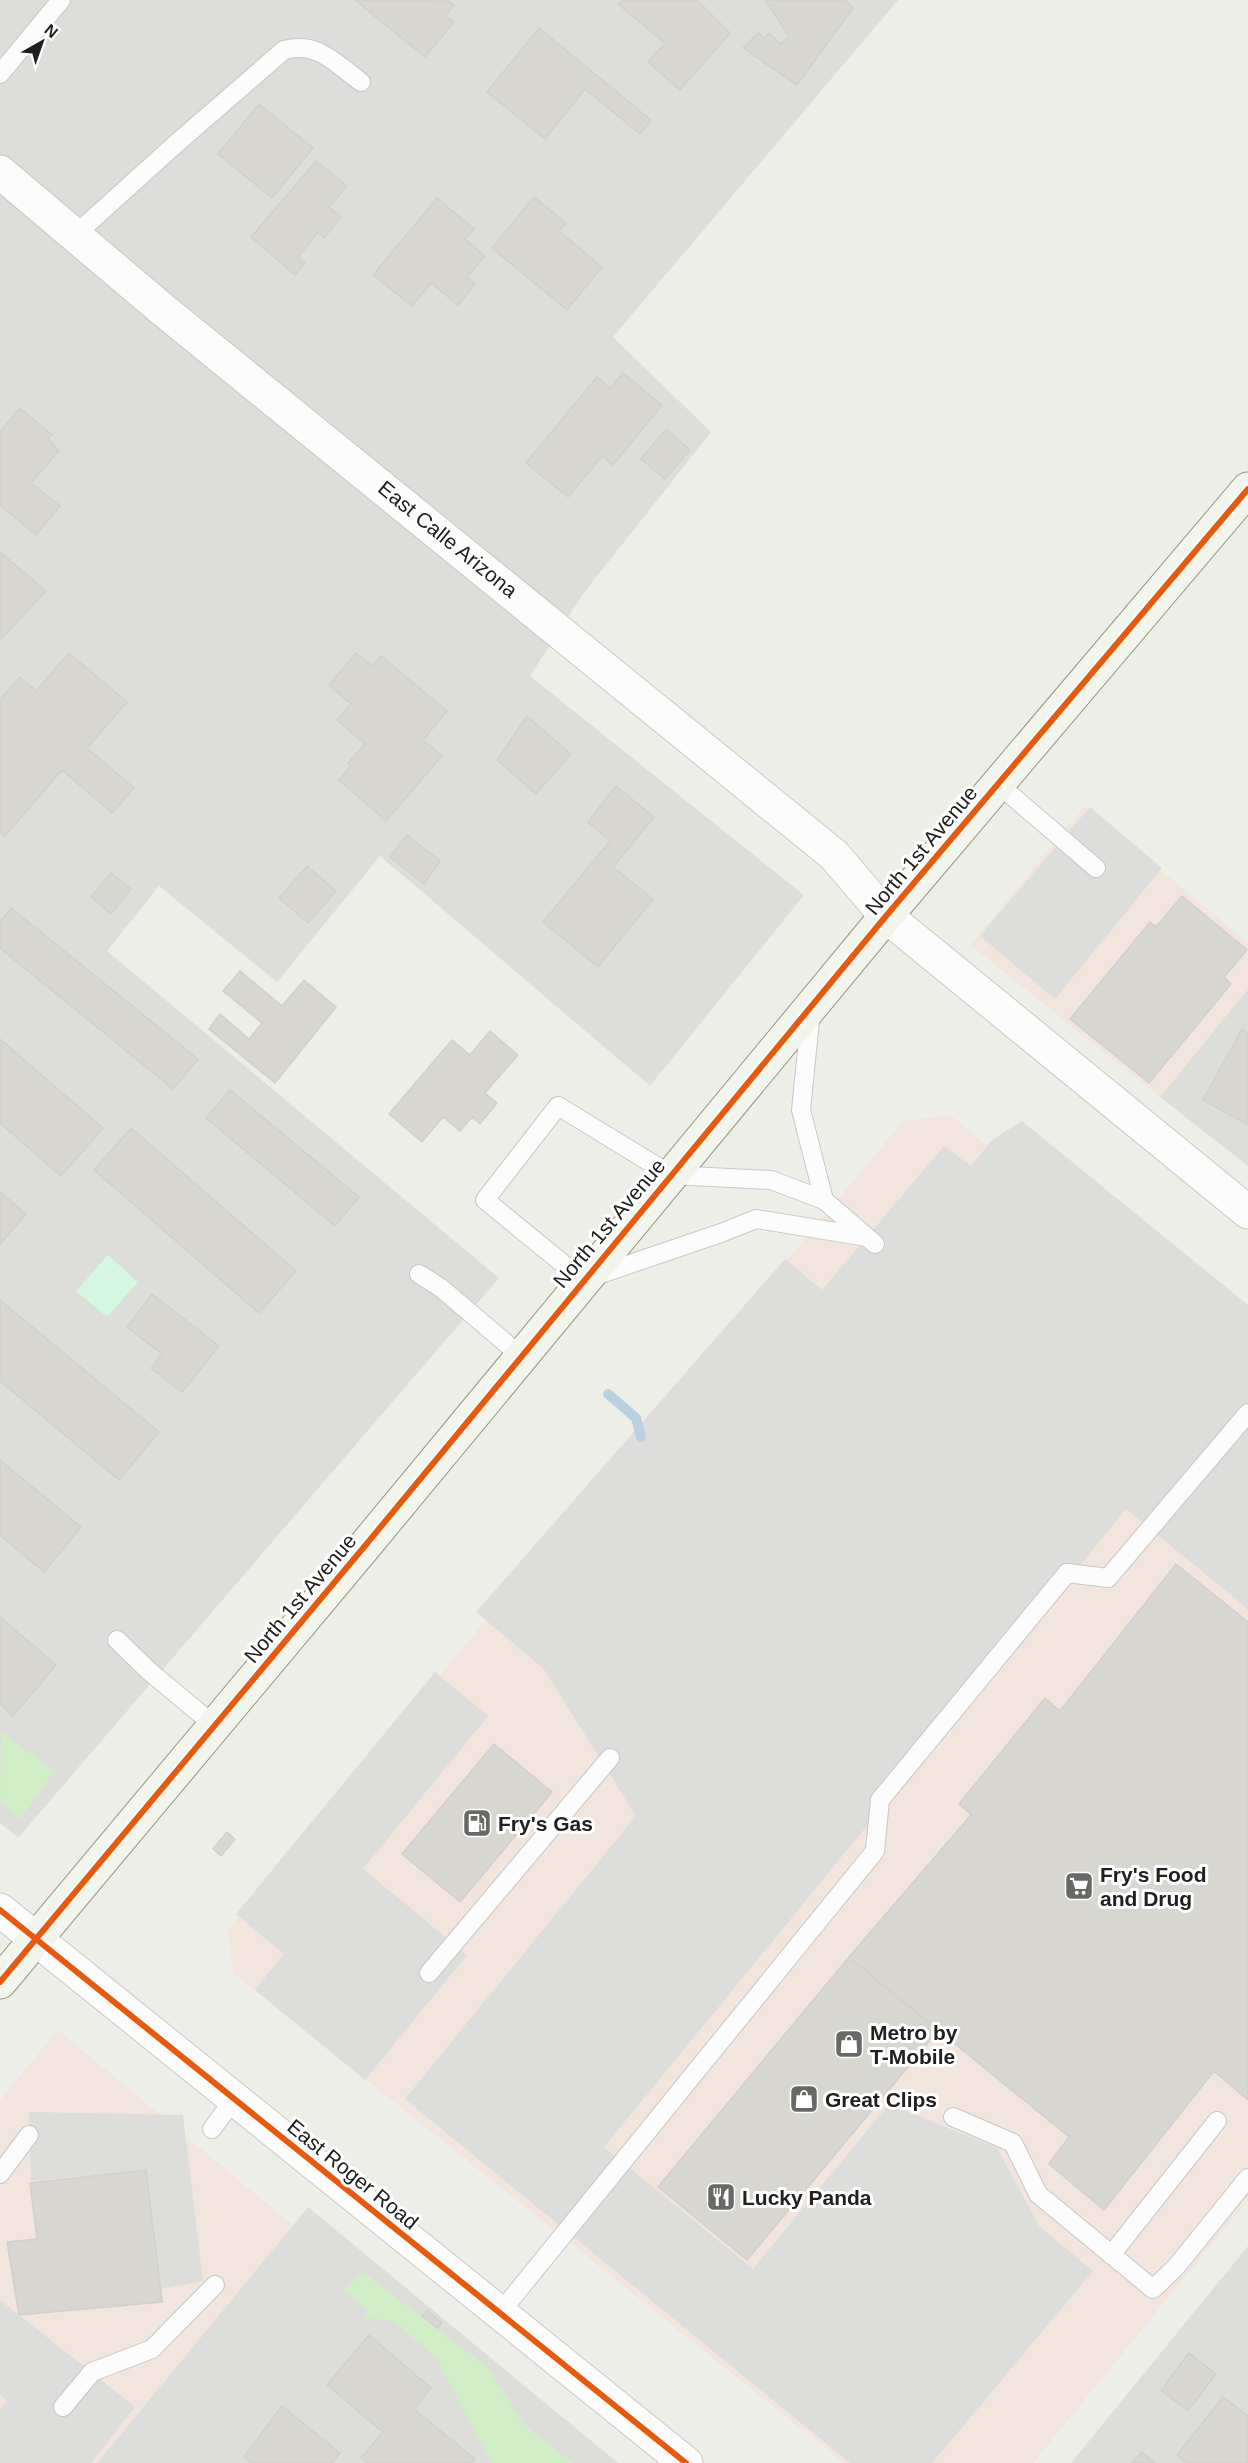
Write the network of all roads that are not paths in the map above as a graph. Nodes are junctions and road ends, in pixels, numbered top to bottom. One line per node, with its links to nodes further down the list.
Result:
1 (61, 0): 2 (lane)
2 (0, 74)
3 (361, 82): 5 (lane)
4 (0, 172): 5 (street, East Calle Arizona)
5 (75, 235): 9 (street, East Calle Arizona)
6 (1248, 489): 7 (main road, North 1st Avenue)
7 (998, 784): 8 (lane); 9 (main road, North 1st Avenue)
8 (1096, 868)
9 (886, 916): 10 (main road, North 1st Avenue); 13 (street, North 1st Avenue)
10 (812, 1005): 11 (main road, North 1st Avenue); 12 (lane)
11 (671, 1175): 12 (lane); 15 (main road, North 1st Avenue); 15 (lane)
12 (824, 1200): 15 (lane)
13 (1248, 1212)
14 (419, 1274): 16 (lane)
15 (583, 1280): 16 (main road, North 1st Avenue)
16 (521, 1356): 19 (main road, North 1st Avenue)
17 (1248, 1413): 34 (lane)
18 (117, 1640): 19 (lane)
19 (215, 1726): 22 (main road, North 1st Avenue)
20 (610, 1758): 23 (lane)
21 (0, 1910): 22 (street, East Roger Road)
22 (37, 1940): 24 (main road, North 1st Avenue); 25 (street, East Roger Road)
23 (429, 1973)
24 (0, 1983)
25 (234, 2099): 28 (lane); 34 (street, East Roger Road)
26 (953, 2117): 32 (lane)
27 (1216, 2121): 32 (lane)
28 (212, 2129)
29 (29, 2135): 30 (lane)
30 (3, 2162)
31 (1248, 2178): 32 (lane)
32 (1111, 2254)
33 (215, 2286): 35 (lane)
34 (500, 2314): 36 (street, East Roger Road)
35 (63, 2407)
36 (686, 2463)

